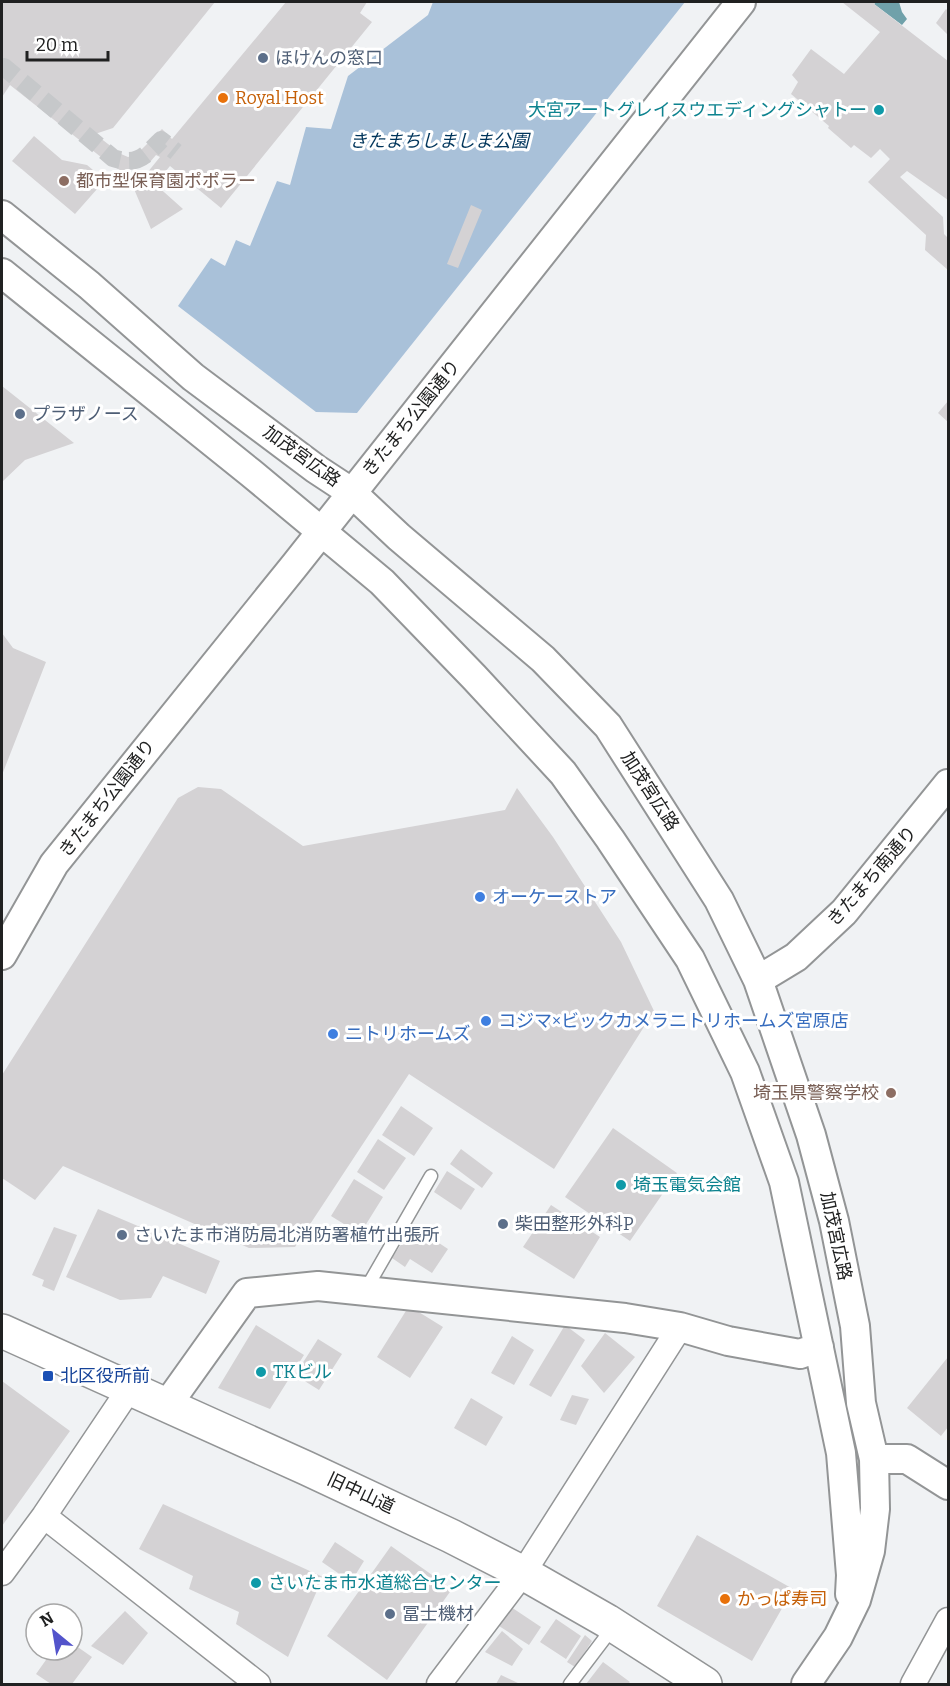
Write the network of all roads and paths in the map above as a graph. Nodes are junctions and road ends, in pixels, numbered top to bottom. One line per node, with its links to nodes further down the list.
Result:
1 (741, 2): 4 (street, きたまち公園通り)
2 (2, 215): 4 (street, 加茂宮広路)
3 (2, 273): 5 (street, 加茂宮広路)
4 (351, 492): 5 (street, きたまち公園通り); 8 (street, 加茂宮広路)
5 (320, 532): 7 (street, きたまち公園通り); 13 (street, 加茂宮広路)
6 (948, 784): 8 (street, きたまち南通り)
7 (2, 955)
8 (758, 980): 16 (street, 加茂宮広路)
9 (432, 1176): 10 (lane)
10 (365, 1291): 11 (street); 15 (street)
11 (680, 1327): 13 (street); 20 (street)
12 (2, 1331): 14 (main road, 旧中山道)
13 (819, 1347): 21 (street, 加茂宮広路)
14 (130, 1388): 15 (main road, 旧中山道); 18 (street)
15 (167, 1405): 20 (main road, 旧中山道)
16 (874, 1459): 17 (street); 21 (street, 加茂宮広路)
17 (948, 1485)
18 (44, 1516): 19 (street); 24 (street)
19 (2, 1573)
20 (524, 1573): 23 (main road, 旧中山道); 25 (street)
21 (850, 1614): 28 (street, 加茂宮広路)
22 (948, 1620): 29 (street)
23 (614, 1626): 26 (lane); 27 (main road, 旧中山道)
24 (258, 1684)
25 (439, 1684)
26 (570, 1684)
27 (705, 1684)
28 (806, 1684)
29 (913, 1684)

